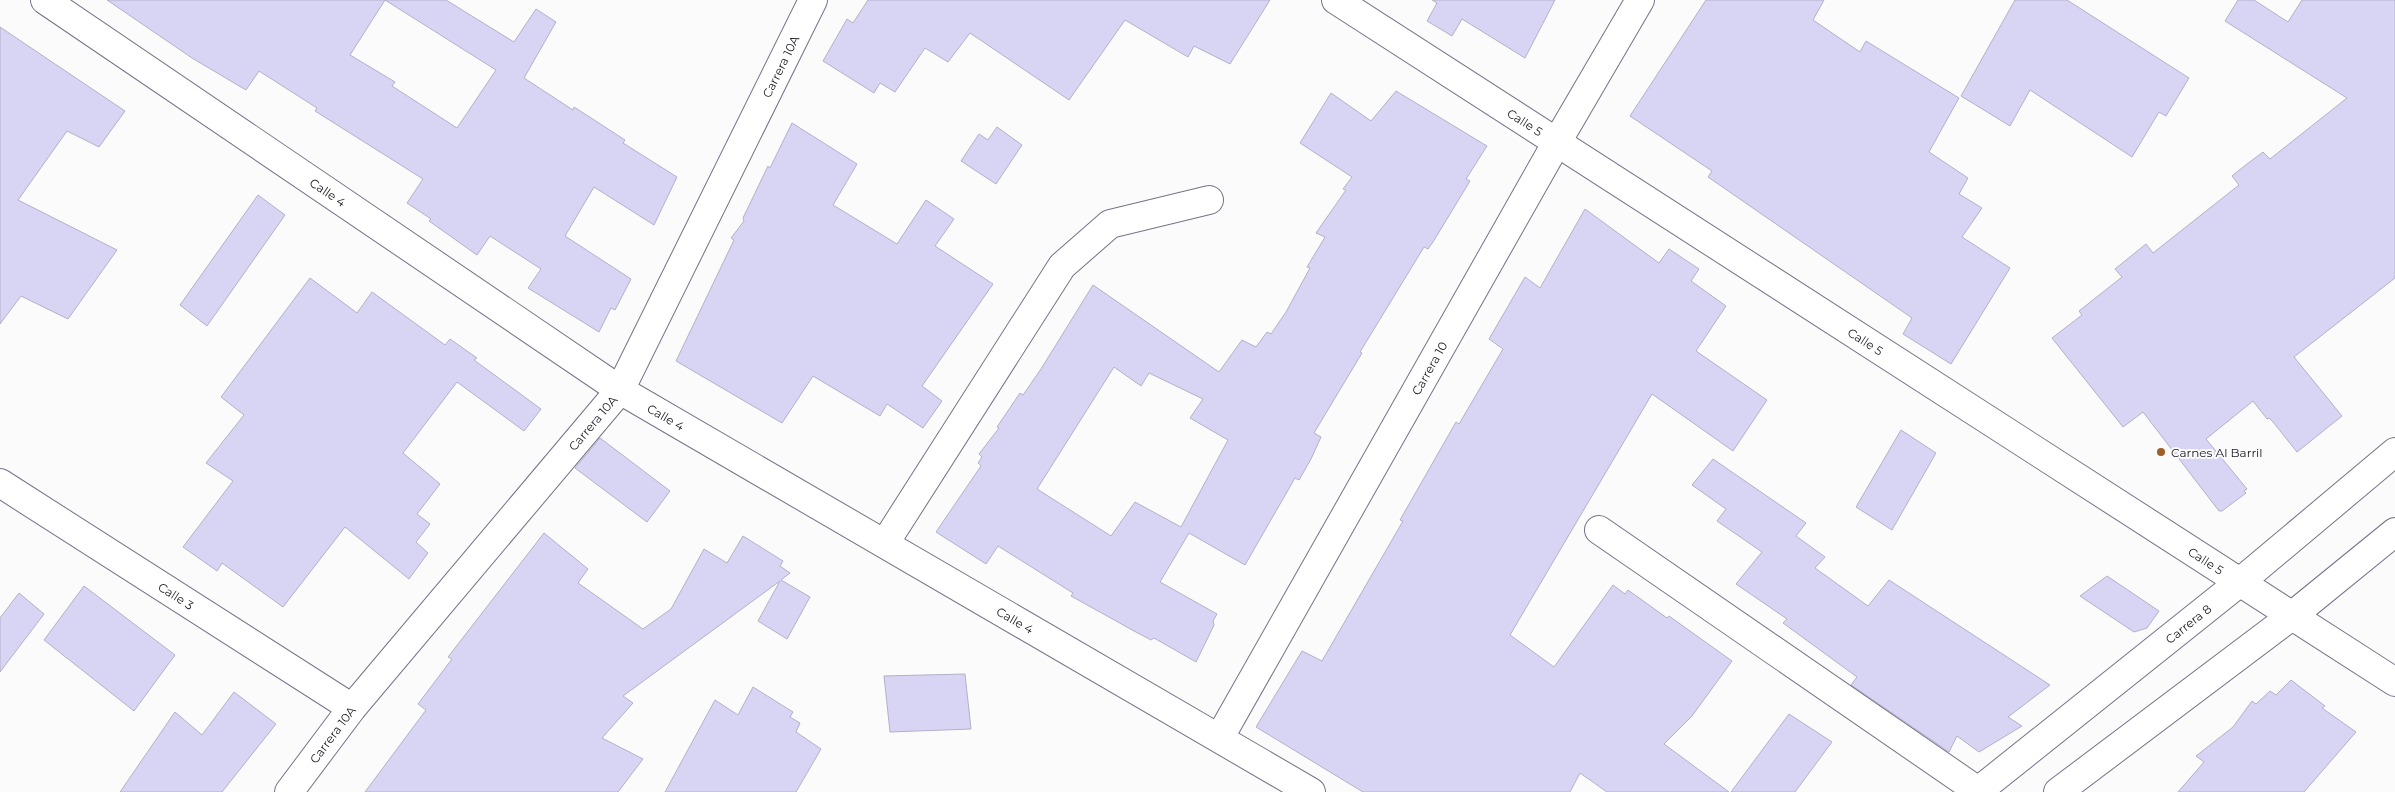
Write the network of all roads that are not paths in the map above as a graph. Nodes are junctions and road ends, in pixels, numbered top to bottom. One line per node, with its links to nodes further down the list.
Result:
1 (45, 0): 7 (street, Calle 4)
2 (813, 0): 7 (street, Carrera 10A)
3 (1336, 0): 5 (street, Calle 5)
4 (1640, 0): 5 (street, Carrera 10)
5 (1557, 142): 13 (street, Calle 5); 17 (street, Carrera 10)
6 (1209, 200): 12 (street)
7 (620, 390): 12 (street, Calle 4); 16 (street, Carrera 10A)
8 (2395, 452): 13 (street, Carrera 8)
9 (0, 483): 16 (street, Calle 3)
10 (1599, 530): 20 (street)
11 (2395, 532): 14 (street)
12 (885, 543): 17 (street, Calle 4)
13 (2240, 582): 14 (street, Calle 5); 20 (street, Carrera 8)
14 (2292, 615): 15 (street, Calle 5); 21 (street)
15 (2395, 682)
16 (352, 708): 18 (street, Carrera 10A)
17 (1220, 738): 19 (street, Calle 4)
18 (289, 792)
19 (1311, 792)
20 (1977, 792)
21 (2058, 792)

